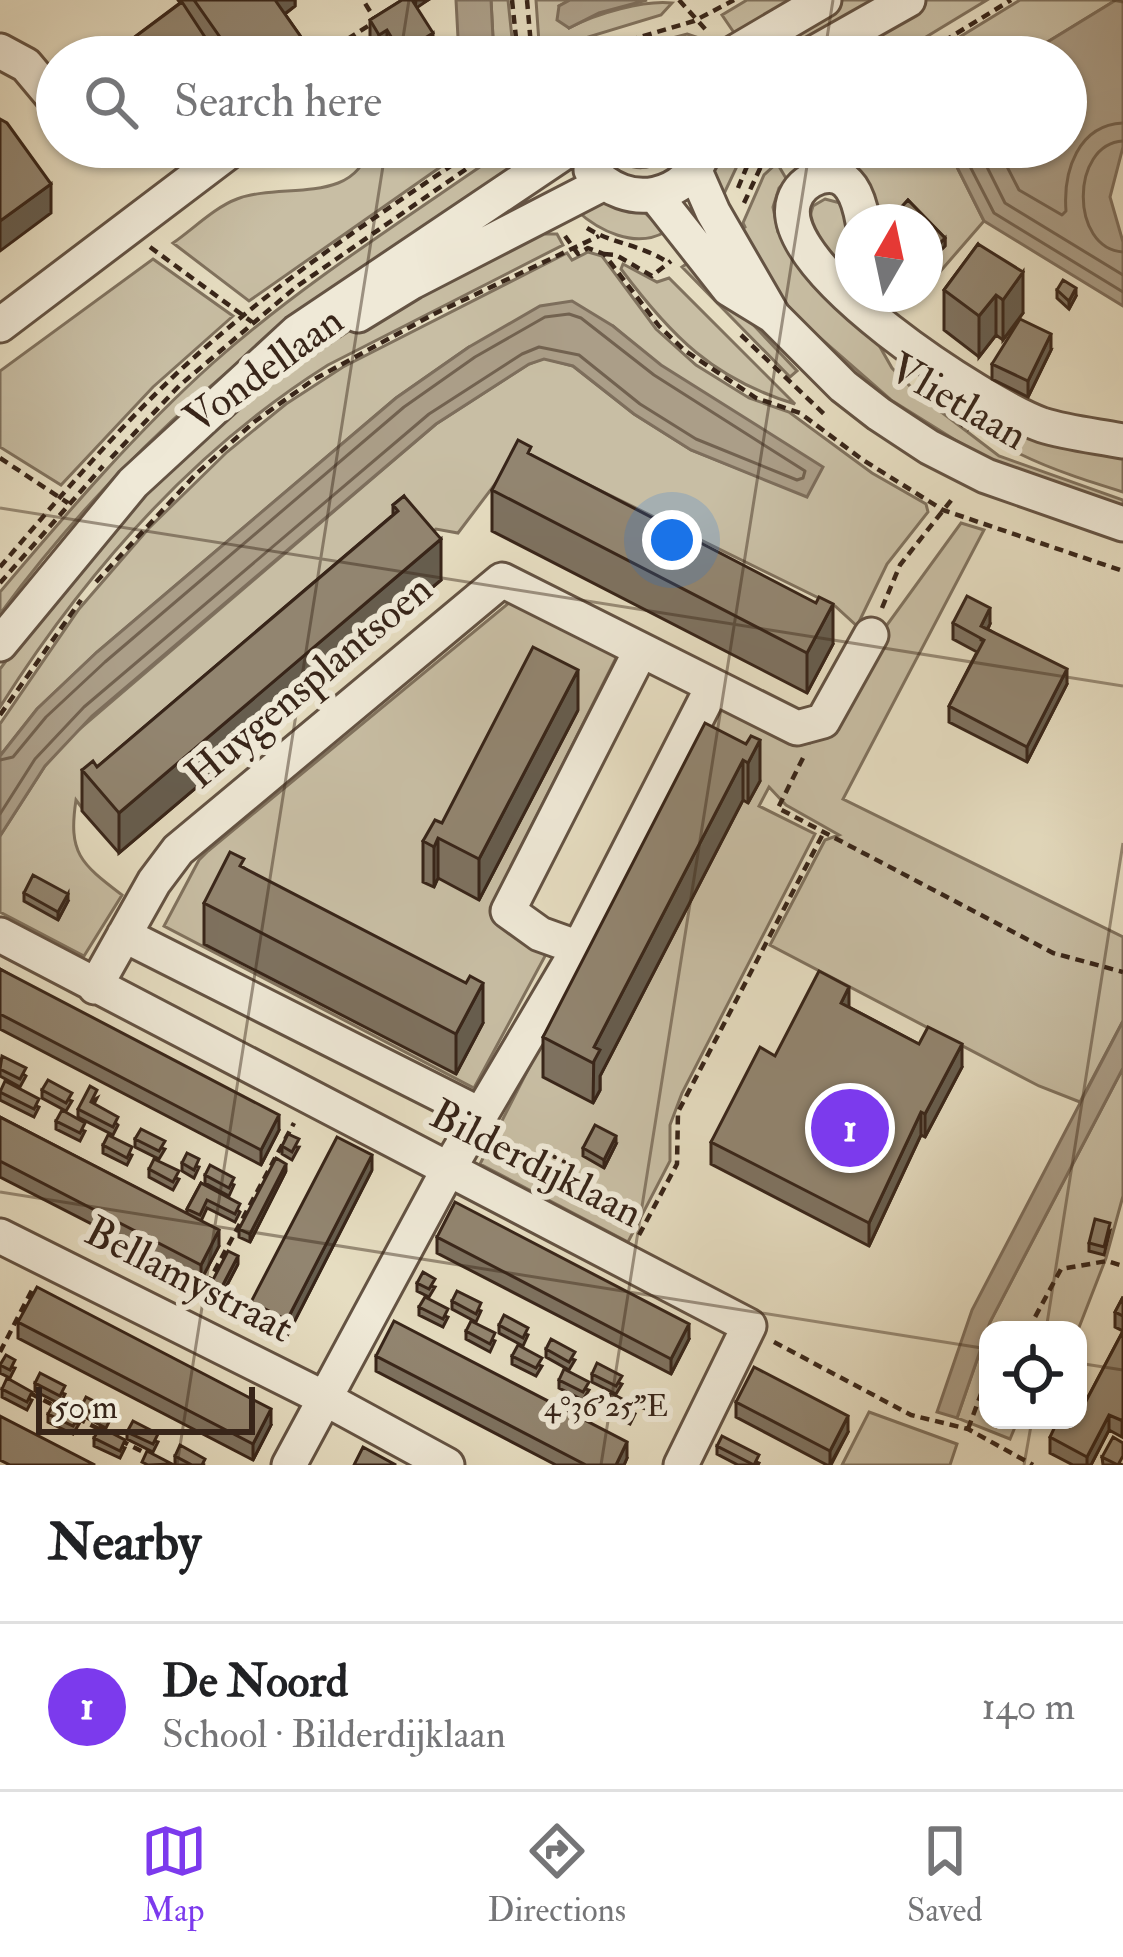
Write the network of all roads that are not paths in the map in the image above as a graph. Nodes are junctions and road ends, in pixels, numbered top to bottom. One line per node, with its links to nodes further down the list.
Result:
1 (824, 0): 3 (street)
2 (908, 0): 4 (street)
3 (763, 36)
4 (844, 36)
5 (0, 51): 6 (street)
6 (36, 77)
7 (207, 168): 18 (street)
8 (544, 168): 19 (street, Vondellaan)
9 (590, 168): 12 (street)
10 (693, 168): 13 (street)
11 (702, 168): 17 (street, Vlietlaan)
12 (604, 183): 13 (street); 19 (street, Vondellaan)
13 (656, 195): 17 (street, Vlietlaan)
14 (858, 204): 15 (street)
15 (835, 276)
16 (881, 312): 20 (street)
17 (773, 316): 21 (street, Vlietlaan)
18 (0, 325)
19 (272, 358): 23 (street, Vondellaan)
20 (1123, 441)
21 (1123, 524)
22 (871, 635): 25 (street, Huygensplantsoen)
23 (0, 644)
24 (641, 650): 25 (street, Huygensplantsoen); 26 (street, Huygensplantsoen); 28 (street)
25 (713, 686): 28 (street)
26 (124, 934): 29 (street, Huygensplantsoen); 30 (street, Bilderdijklaan)
27 (0, 935): 29 (street, Bilderdijklaan)
28 (579, 948): 30 (street)
29 (95, 987): 31 (street, Bilderdijklaan)
30 (481, 1114): 31 (street)
31 (448, 1170): 33 (street); 36 (street, Bilderdijklaan)
32 (5, 1250): 33 (street, Bellamystraat)
33 (324, 1398): 34 (street); 35 (street, Bellamystraat)
34 (289, 1465)
35 (447, 1465)
36 (681, 1465)

